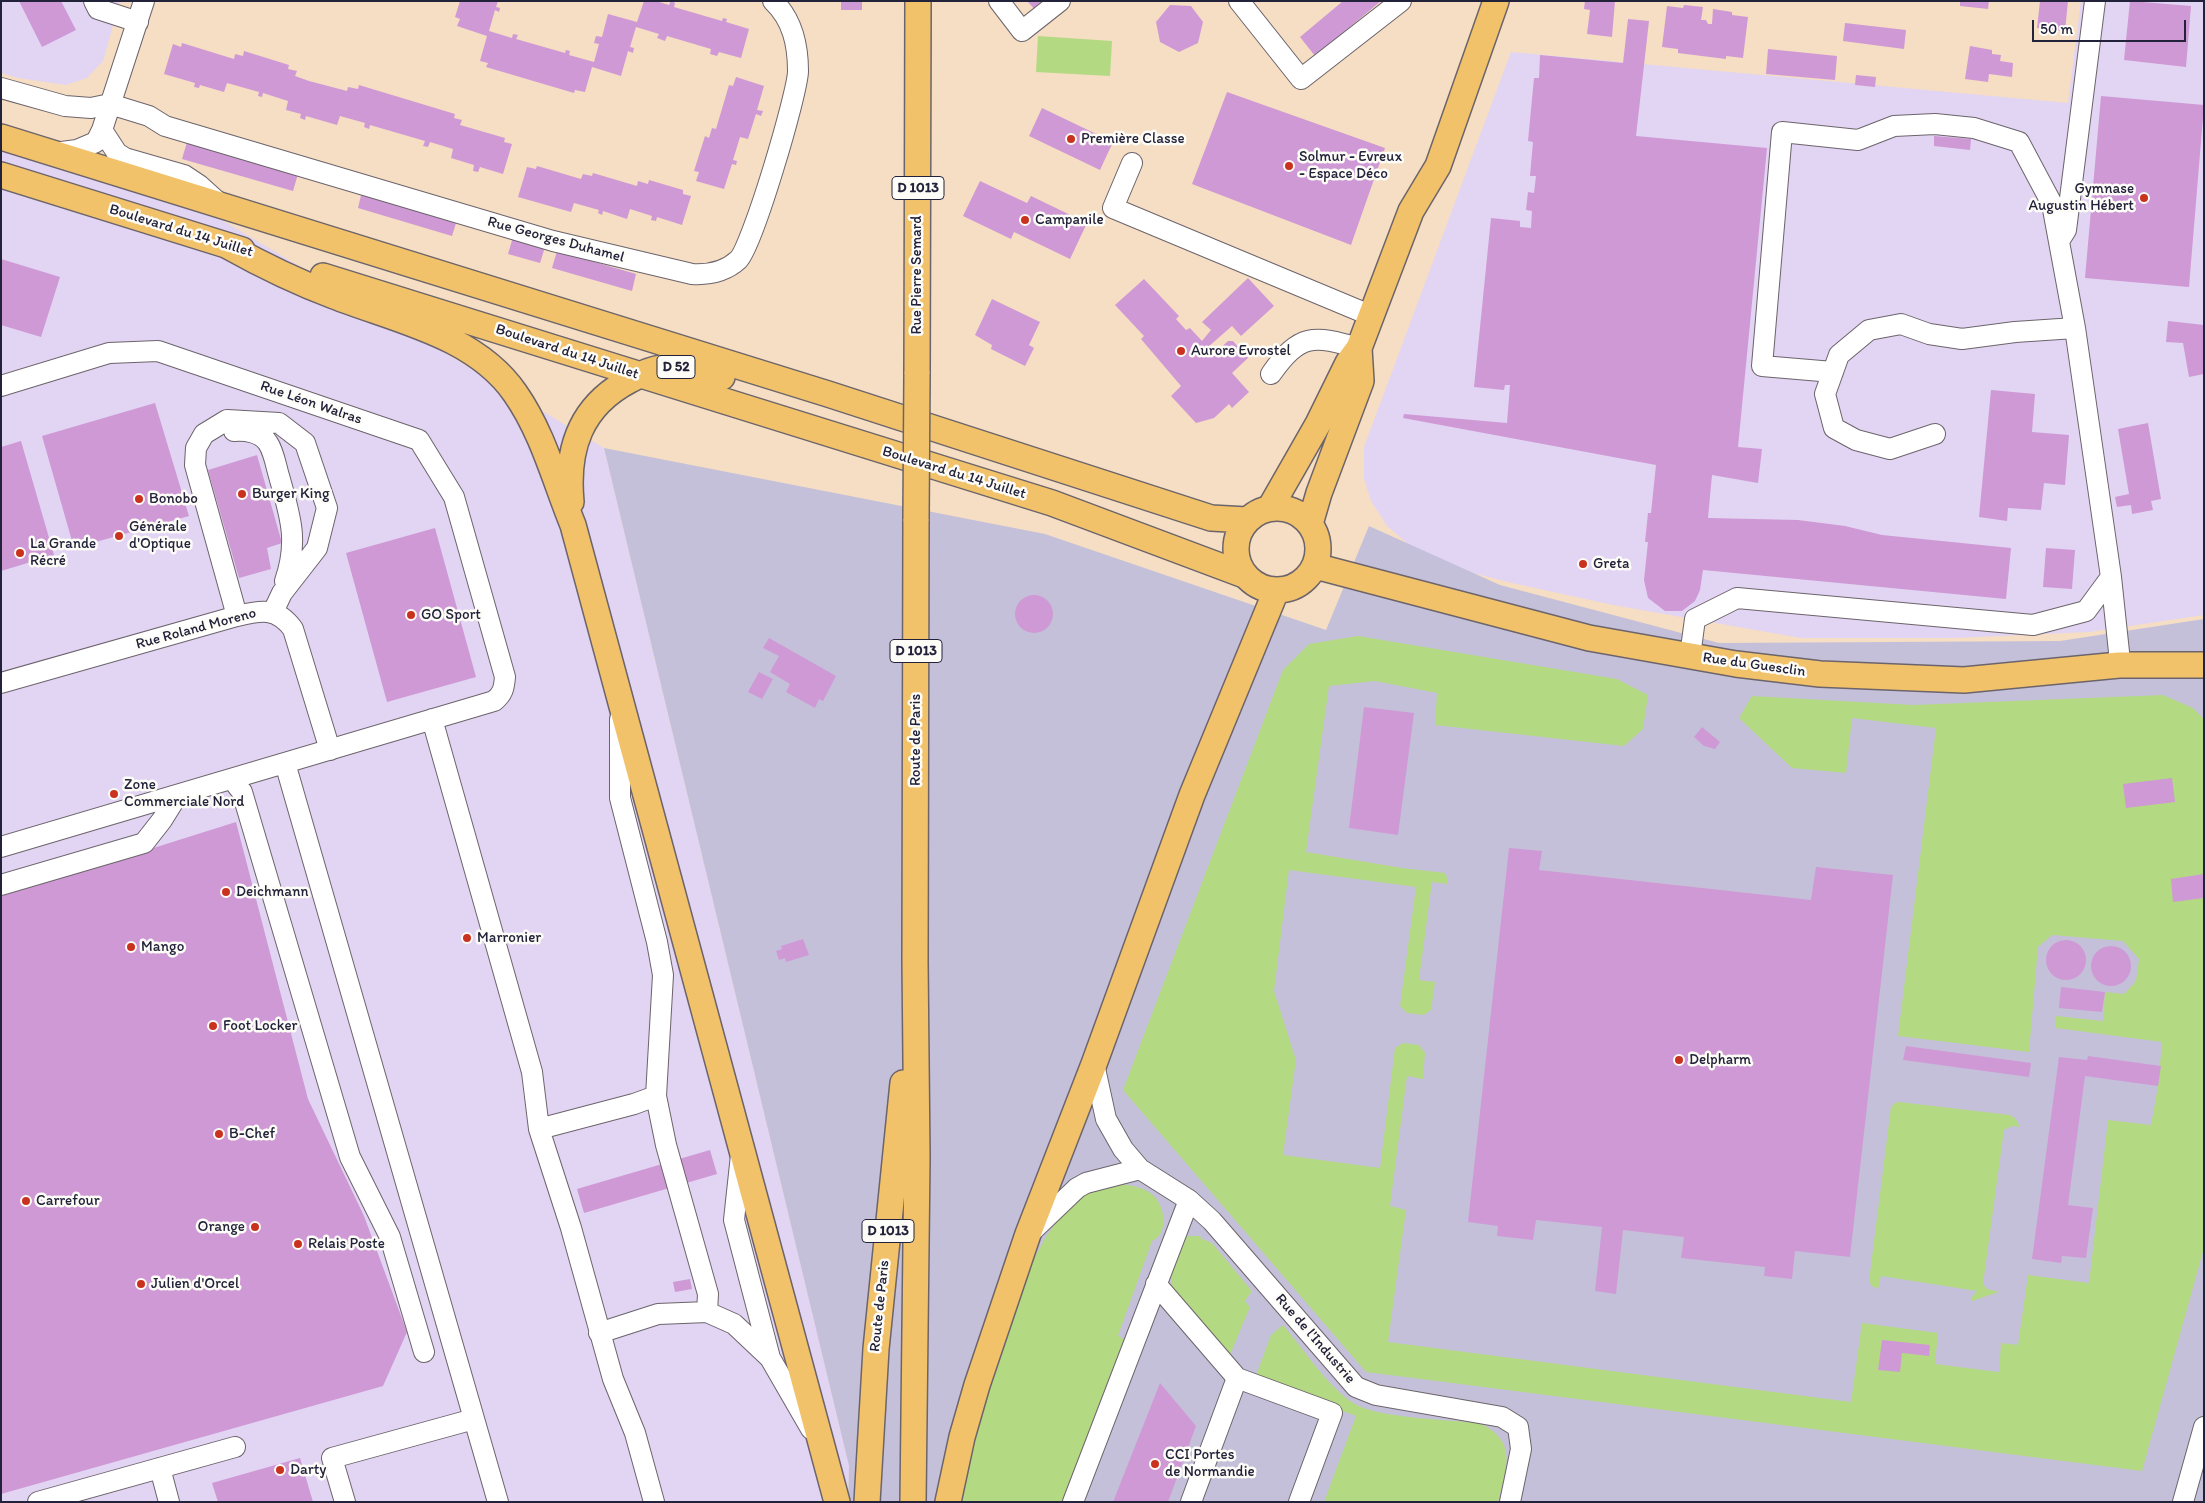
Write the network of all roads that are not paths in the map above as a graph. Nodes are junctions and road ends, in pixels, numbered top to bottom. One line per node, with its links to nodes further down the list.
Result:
1 (94, 1): 11 (street)
2 (144, 1): 11 (street)
3 (773, 1): 13 (street, Rue Georges Duhamel)
4 (918, 1): 34 (main road, Rue Pierre Semard / D 1013, bridge)
5 (999, 1): 6 (street)
6 (1060, 1)
7 (1239, 1): 8 (street)
8 (1401, 1)
9 (1496, 1): 22 (main road)
10 (2095, 1): 20 (street)
11 (138, 22): 13 (street)
12 (1, 88): 13 (street)
13 (110, 104): 14 (street)
14 (102, 130): 16 (street); 19 (street)
15 (1, 137): 16 (main road)
16 (50, 154): 19 (main road)
17 (1132, 162): 22 (street)
18 (1, 175): 21 (main road, Boulevard du 14 Juillet)
19 (221, 206): 30 (main road)
20 (2059, 242): 23 (street); 25 (street)
21 (228, 246): 27 (main road, Boulevard du 14 Juillet); 37 (main road)
22 (1372, 316): 24 (main road)
23 (2075, 328): 25 (street); 41 (street)
24 (1359, 348): 26 (street); 33 (main road); 36 (main road)
25 (1833, 372): 32 (street)
26 (1271, 374)
27 (638, 375): 30 (main road, D 52); 37 (main road, D 52); 40 (main road, Boulevard du 14 Juillet)
28 (1, 386): 29 (street, Rue Léon Walras)
29 (301, 400): 31 (street); 51 (street, Rue Léon Walras)
30 (887, 412): 35 (main road)
31 (279, 423): 38 (street); 43 (street)
32 (1935, 434)
33 (1270, 508): 35 (main road); 36 (main road)
34 (916, 518): 58 (main road, Route de Paris / D 1013)
35 (1247, 520): 40 (main road)
36 (1310, 524): 39 (main road)
37 (573, 525): 50 (main road)
38 (219, 549): 43 (street); 45 (street)
39 (1315, 566): 42 (main road); 46 (main road, Rue du Guesclin)
40 (1244, 575): 42 (main road)
41 (2111, 577): 46 (street); 47 (street)
42 (1276, 591): 59 (main road)
43 (282, 593): 44 (street)
44 (273, 612): 45 (street, Rue Roland Moreno); 52 (street, Rue Roland Moreno)
45 (237, 616): 49 (street, Rue Roland Moreno)
46 (1690, 656): 47 (main road, Rue du Guesclin)
47 (2119, 665): 48 (main road, Rue du Guesclin)
48 (2204, 665)
49 (1, 683)
50 (620, 696): 60 (street); 62 (main road)
51 (432, 719): 52 (street); 61 (street)
52 (330, 750): 53 (street)
53 (285, 763): 54 (street); 72 (street)
54 (232, 779): 55 (street); 69 (street)
55 (177, 796): 56 (street); 57 (street)
56 (1, 847)
57 (1, 885)
58 (915, 961): 83 (main road, Route de Paris / D 1013); 84 (main road, Route de Paris / D 1013)
59 (1094, 1064): 63 (street, Rue de l'Industrie); 65 (main road)
60 (656, 1096): 61 (street); 67 (street)
61 (539, 1129): 68 (street)
62 (742, 1148): 70 (street); 75 (main road)
63 (1140, 1169): 64 (street, Rue de l'Industrie); 65 (street)
64 (1190, 1200): 66 (street); 89 (street, Rue de l'Industrie)
65 (1028, 1234): 85 (main road)
66 (1156, 1284): 71 (street); 86 (street)
67 (708, 1312): 68 (street); 70 (street)
68 (599, 1333): 81 (street)
69 (424, 1352)
70 (770, 1358): 75 (street)
71 (1237, 1378): 87 (street); 88 (street)
72 (474, 1418): 79 (street); 80 (street)
73 (2204, 1427): 90 (street)
74 (235, 1447): 76 (street)
75 (824, 1451): 82 (main road)
76 (160, 1468): 77 (street); 78 (street)
77 (38, 1502)
78 (169, 1502)
79 (345, 1502)
80 (498, 1502)
81 (654, 1502)
82 (837, 1502)
83 (868, 1502)
84 (913, 1502)
85 (948, 1502)
86 (1073, 1502)
87 (1191, 1502)
88 (1299, 1502)
89 (1510, 1502)
90 (2183, 1502)

